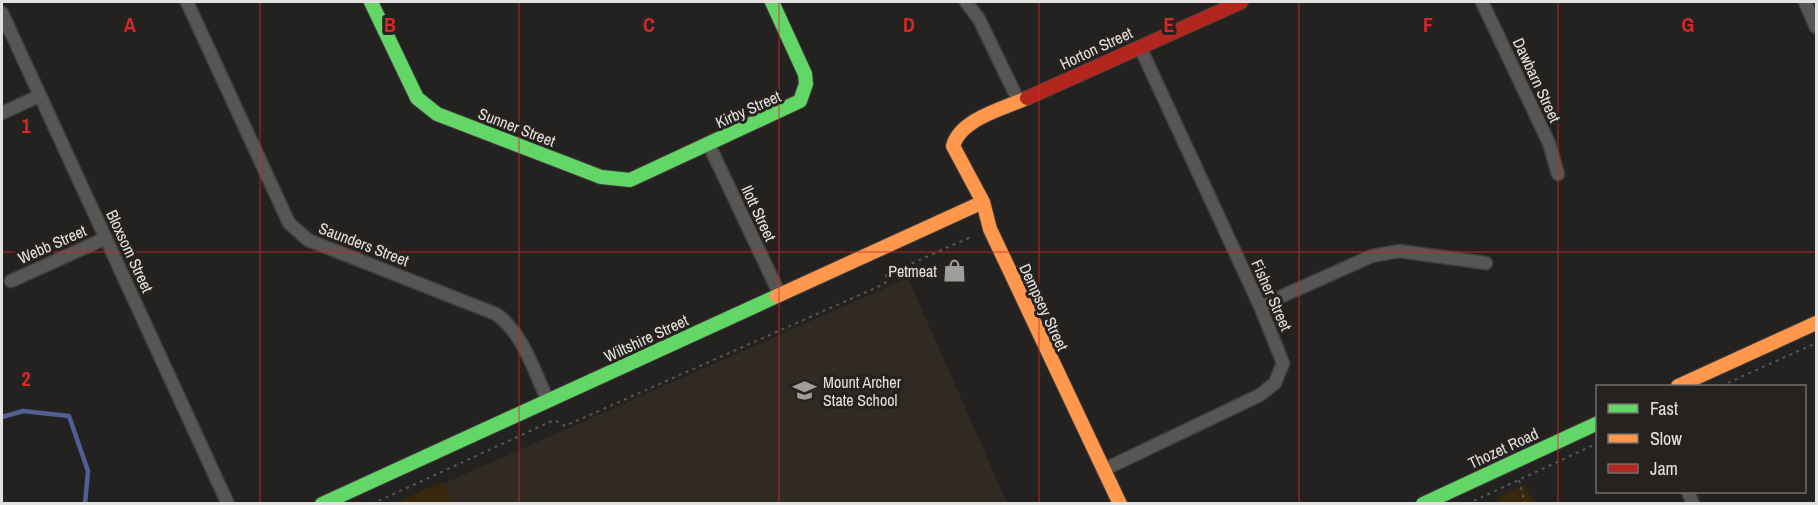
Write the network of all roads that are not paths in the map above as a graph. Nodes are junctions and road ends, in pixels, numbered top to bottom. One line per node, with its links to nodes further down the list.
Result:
1 (187, 2): 25 (street, Saunders Street)
2 (371, 2): 15 (street, Sunner Street)
3 (772, 2): 15 (street, Kirby Street)
4 (966, 2): 12 (street)
5 (1241, 2): 10 (street, Horton Street)
6 (1482, 2): 16 (street, Dawbarn Street)
7 (1805, 2): 9 (street)
8 (2, 13): 11 (street, Bloxsom Street)
9 (1816, 27)
10 (1140, 46): 12 (street, Horton Street); 22 (street, Fisher Street)
11 (39, 96): 13 (street); 18 (street, Bloxsom Street)
12 (1019, 102): 14 (street, Horton Street)
13 (2, 113)
14 (966, 126): 17 (street, Dempsey Street)
15 (709, 145): 21 (street, Ilott Street)
16 (1558, 174)
17 (983, 202): 21 (street, Wiltshire Street); 27 (street, Dempsey Street)
18 (106, 238): 20 (street, Webb Street); 28 (street, Bloxsom Street)
19 (1486, 263): 22 (street)
20 (11, 281)
21 (780, 295): 25 (street, Wiltshire Street)
22 (1260, 306): 27 (street, Fisher Street)
23 (1816, 323): 24 (street)
24 (1682, 385)
25 (548, 401): 29 (street, Wiltshire Street)
26 (1596, 424): 31 (street, Thozet Road)
27 (1103, 470): 30 (street, Dempsey Street)
28 (228, 504)
29 (322, 504)
30 (1120, 504)
31 (1423, 504)

